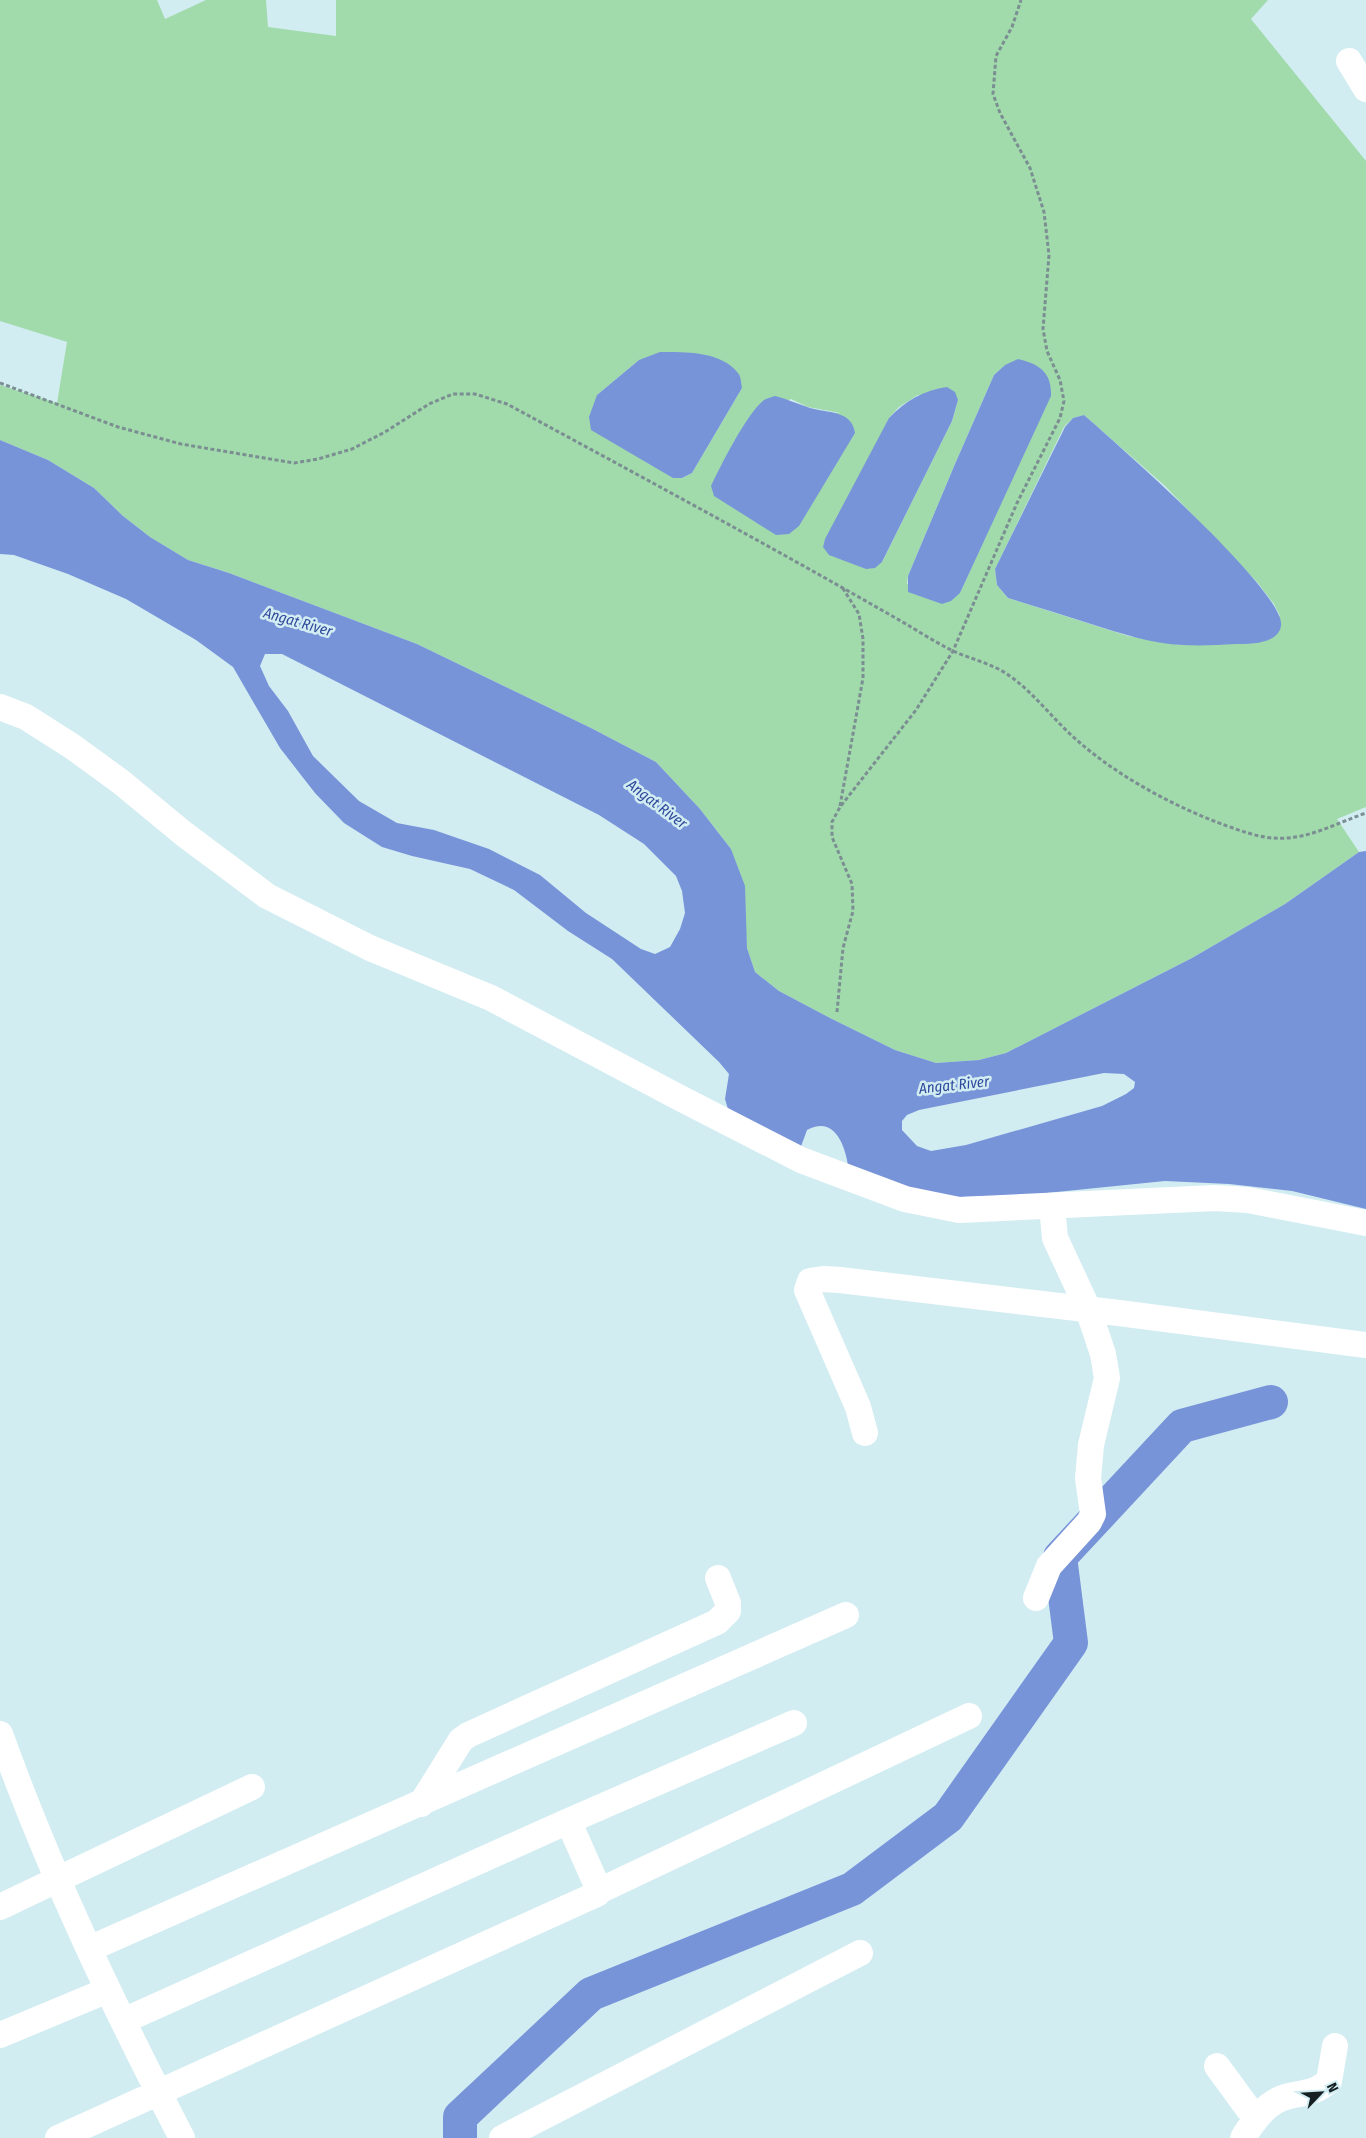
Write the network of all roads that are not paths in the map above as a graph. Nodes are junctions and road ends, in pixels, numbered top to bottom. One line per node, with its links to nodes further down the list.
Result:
1 (1349, 60): 2 (street)
2 (1366, 89)
3 (0, 707): 4 (street)
4 (1052, 1206): 5 (street); 6 (street)
5 (1366, 1223)
6 (1088, 1309): 7 (street); 8 (street); 10 (street)
7 (1366, 1345)
8 (865, 1433)
9 (718, 1578): 17 (street)
10 (1036, 1598)
11 (846, 1615): 17 (street)
12 (969, 1716): 20 (street)
13 (794, 1723): 18 (street)
14 (0, 1734): 15 (street)
15 (6, 1768): 19 (street)
16 (252, 1787): 19 (street)
17 (420, 1804): 22 (street)
18 (564, 1822): 20 (street); 25 (street)
19 (58, 1881): 21 (street); 22 (street)
20 (599, 1892): 29 (street)
21 (0, 1908)
22 (89, 1949): 24 (street)
23 (860, 1953): 33 (street)
24 (108, 1990): 25 (street); 26 (street)
25 (123, 2021): 29 (street)
26 (0, 2035)
27 (1335, 2046): 30 (street)
28 (1217, 2066): 30 (street)
29 (159, 2094): 31 (street); 32 (street)
30 (1249, 2128)
31 (58, 2138)
32 (182, 2138)
33 (502, 2138)

